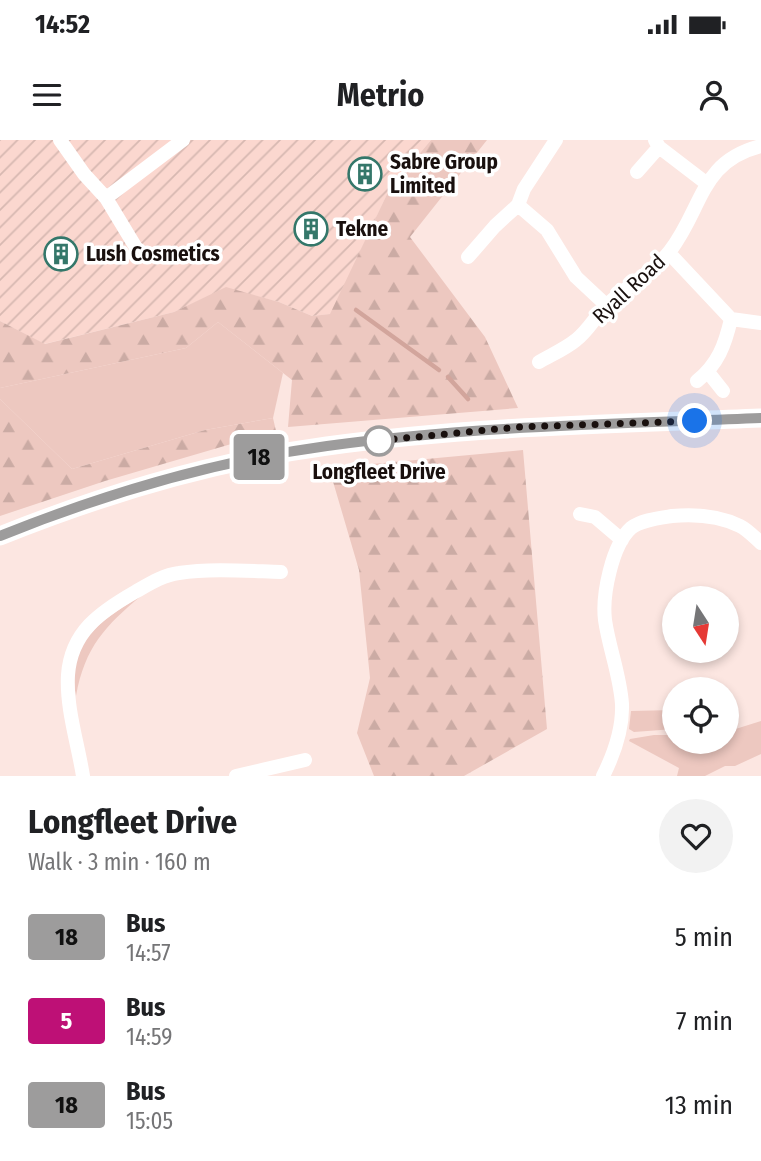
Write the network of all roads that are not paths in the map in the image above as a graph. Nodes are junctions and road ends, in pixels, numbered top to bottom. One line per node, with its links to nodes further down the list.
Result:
1 (60, 140): 8 (street)
2 (183, 140): 8 (street)
3 (556, 140): 9 (street)
4 (657, 144): 6 (street); 7 (street)
5 (761, 146): 7 (street, Ryall Road)
6 (637, 172)
7 (706, 183): 11 (street, Ryall Road)
8 (106, 198): 10 (street)
9 (518, 205): 12 (street); 13 (street)
10 (135, 246)
11 (668, 253): 13 (street, Ryall Road); 14 (street)
12 (468, 257)
13 (606, 305): 16 (street, Ryall Road)
14 (731, 319): 15 (street); 17 (street)
15 (761, 323)
16 (539, 362)
17 (723, 391)
18 (761, 418): 20 (main road)
19 (580, 514): 21 (street)
20 (0, 536)
21 (622, 540): 22 (street); 28 (street)
22 (761, 543)
23 (281, 572): 26 (street)
24 (305, 760): 25 (street)
25 (254, 773): 27 (street)
26 (83, 776)
27 (236, 776)
28 (603, 776)

